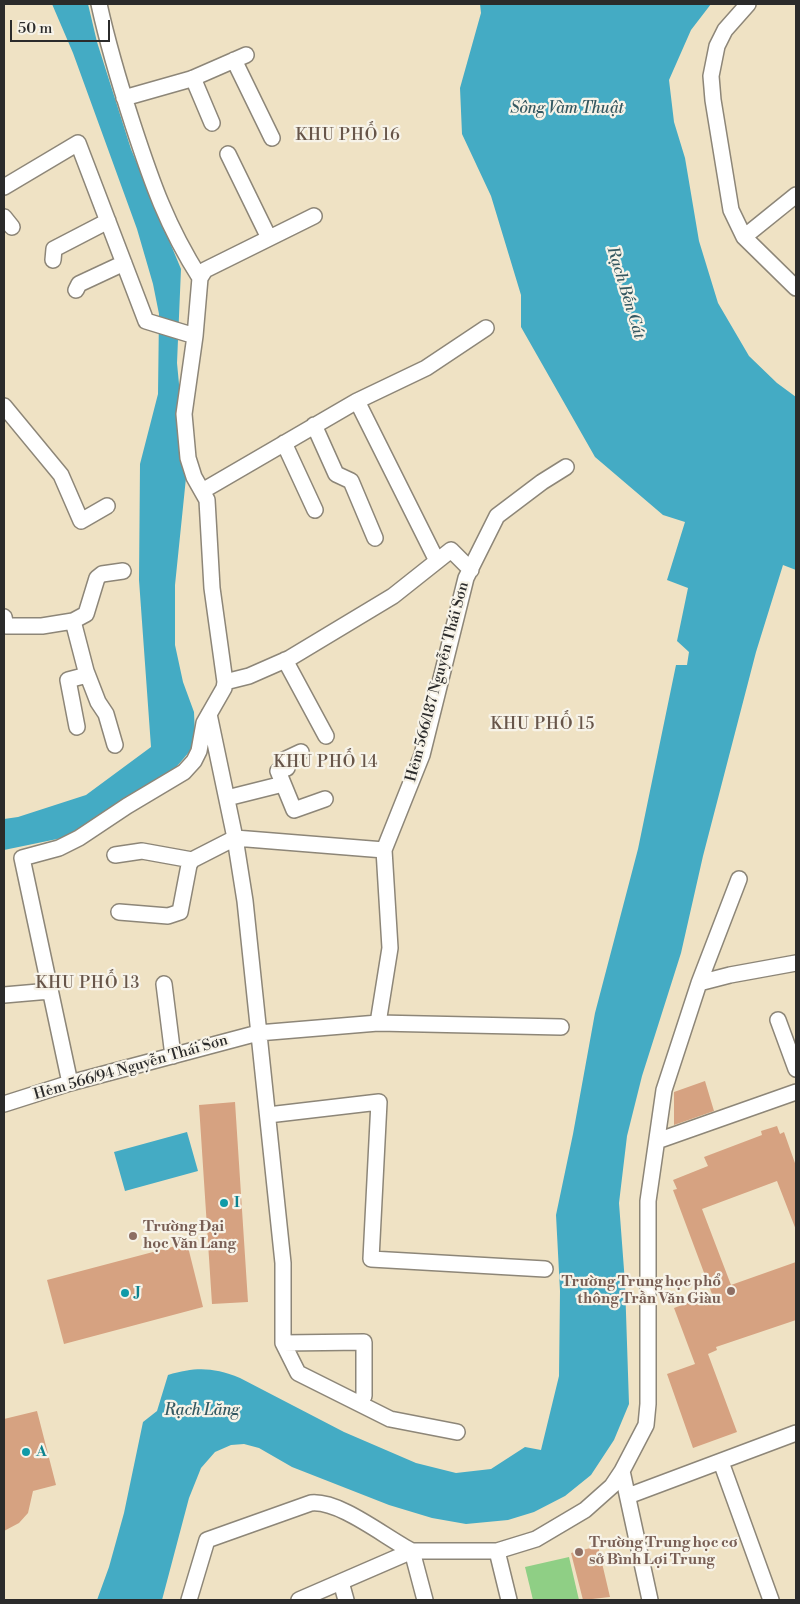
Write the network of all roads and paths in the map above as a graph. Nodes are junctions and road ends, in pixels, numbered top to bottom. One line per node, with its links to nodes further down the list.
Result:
1 (99, 4): 4 (street)
2 (748, 4): 12 (street)
3 (193, 78): 4 (street); 5 (street); 6 (street)
4 (124, 98): 16 (street)
5 (212, 123)
6 (272, 138)
7 (228, 154): 13 (street)
8 (4, 187): 11 (street)
9 (796, 195): 12 (street)
10 (314, 216): 13 (street)
11 (108, 221): 14 (street); 15 (street)
12 (744, 237): 17 (street)
13 (269, 238): 16 (street)
14 (54, 260)
15 (124, 263): 18 (street); 20 (street)
16 (200, 278): 20 (street)
17 (796, 288)
18 (76, 290)
19 (486, 328): 21 (street)
20 (195, 336): 26 (street)
21 (357, 401): 23 (street); 30 (street)
22 (4, 406): 27 (street)
23 (314, 425): 24 (street); 29 (street)
24 (284, 443): 26 (street); 28 (street)
25 (566, 467): 31 (street, Hẻm 566/187 Nguyễn Thái Sơn)
26 (204, 490): 37 (street)
27 (107, 506)
28 (315, 510)
29 (375, 538)
30 (436, 559): 31 (street); 35 (street)
31 (471, 570): 47 (street, Hẻm 566/187 Nguyễn Thái Sơn)
32 (123, 571): 34 (street)
33 (4, 617): 34 (street)
34 (73, 621): 36 (street)
35 (285, 660): 37 (street); 40 (street)
36 (87, 676): 39 (street); 41 (street)
37 (225, 682): 38 (street)
38 (209, 712): 44 (street); 55 (street)
39 (77, 726)
40 (326, 736)
41 (115, 745)
42 (301, 752): 43 (street)
43 (283, 784): 44 (street); 45 (street)
44 (227, 798): 46 (street)
45 (325, 799)
46 (235, 838): 47 (street); 49 (street); 60 (street)
47 (384, 850): 58 (street, Hẻm 566/187 Nguyễn Thái Sơn)
48 (114, 855): 49 (street)
49 (192, 860): 51 (street)
50 (738, 879): 53 (street)
51 (119, 912)
52 (796, 963): 53 (street)
53 (699, 983): 67 (street)
54 (164, 984): 61 (street)
55 (50, 991): 56 (street); 63 (street)
56 (4, 996)
57 (778, 1020): 62 (street)
58 (378, 1023): 59 (street); 60 (street)
59 (561, 1027)
60 (258, 1033): 61 (street, Hẻm 566/94 Nguyễn Thái Sơn); 66 (street)
61 (173, 1056): 63 (street, Hẻm 566/94 Nguyễn Thái Sơn)
62 (796, 1069)
63 (70, 1084): 65 (street, Hẻm 566/94 Nguyễn Thái Sơn)
64 (796, 1092): 67 (street)
65 (4, 1104)
66 (268, 1115): 68 (street); 69 (street)
67 (656, 1141): 74 (street)
68 (546, 1269)
69 (284, 1343): 70 (street); 71 (street)
70 (364, 1396)
71 (456, 1432)
72 (796, 1433): 73 (street)
73 (721, 1462): 75 (street); 85 (street)
74 (622, 1471): 75 (street); 77 (street)
75 (628, 1496): 84 (street)
76 (412, 1551): 77 (street); 78 (street); 79 (street); 82 (street)
77 (497, 1551): 83 (street)
78 (341, 1582): 80 (street); 81 (street)
79 (189, 1600)
80 (299, 1600)
81 (346, 1600)
82 (424, 1600)
83 (510, 1600)
84 (650, 1600)
85 (771, 1600)

